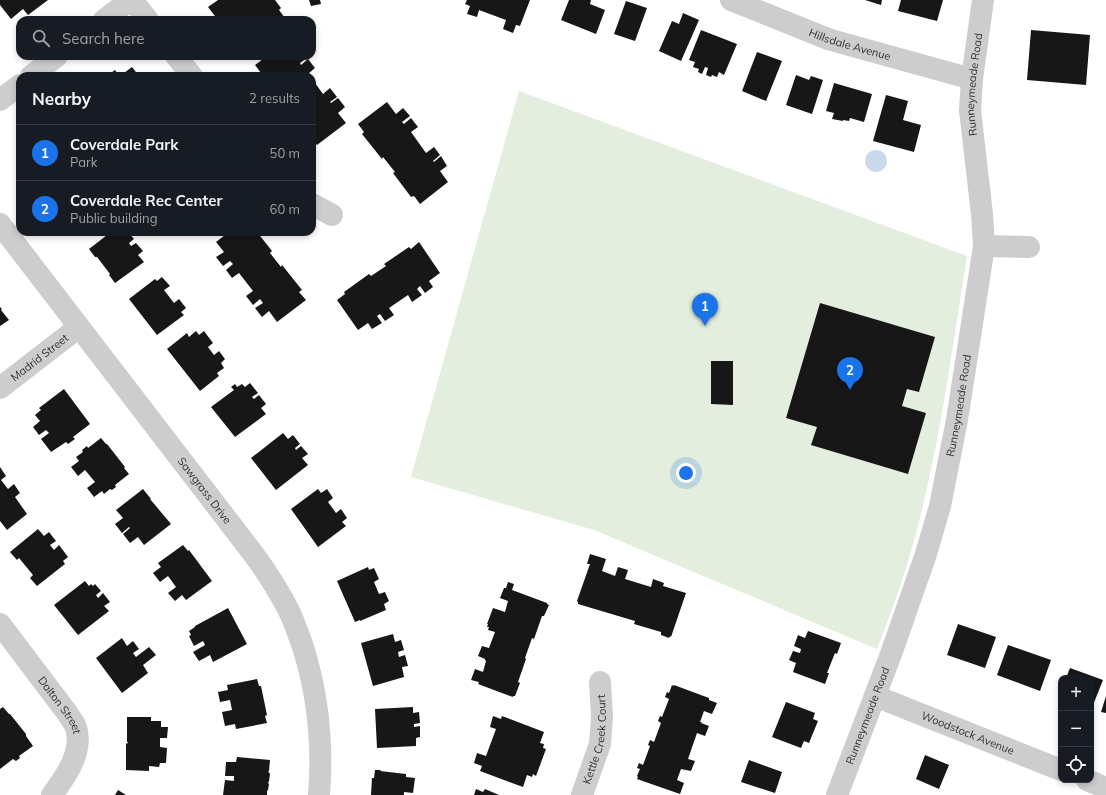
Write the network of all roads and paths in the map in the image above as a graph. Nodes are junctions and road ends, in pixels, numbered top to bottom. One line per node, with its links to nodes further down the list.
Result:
1 (131, 0): 4 (street); 5 (street)
2 (731, 0): 10 (street, Hillsdale Avenue)
3 (983, 0): 10 (street, Runneymeade Road)
4 (109, 16)
5 (145, 16)
6 (52, 60): 8 (street)
7 (179, 60): 9 (street)
8 (36, 72)
9 (189, 72)
10 (972, 79): 16 (street, Runneymeade Road)
11 (16, 88): 12 (street)
12 (0, 100)
13 (316, 206): 14 (street)
14 (332, 214)
15 (0, 224): 18 (street, Sawgrass Drive)
16 (984, 246): 17 (street); 22 (street, Runneymeade Road)
17 (1030, 247)
18 (79, 327): 19 (street, Madrid Street); 25 (street, Sawgrass Drive)
19 (0, 388)
20 (0, 624): 24 (street, Dalton Street)
21 (600, 682): 26 (street, Kettle Creek Court)
22 (876, 696): 23 (street, Woodstock Avenue); 27 (street, Runneymeade Road)
23 (1058, 769)
24 (52, 795)
25 (319, 795)
26 (582, 795)
27 (837, 795)

